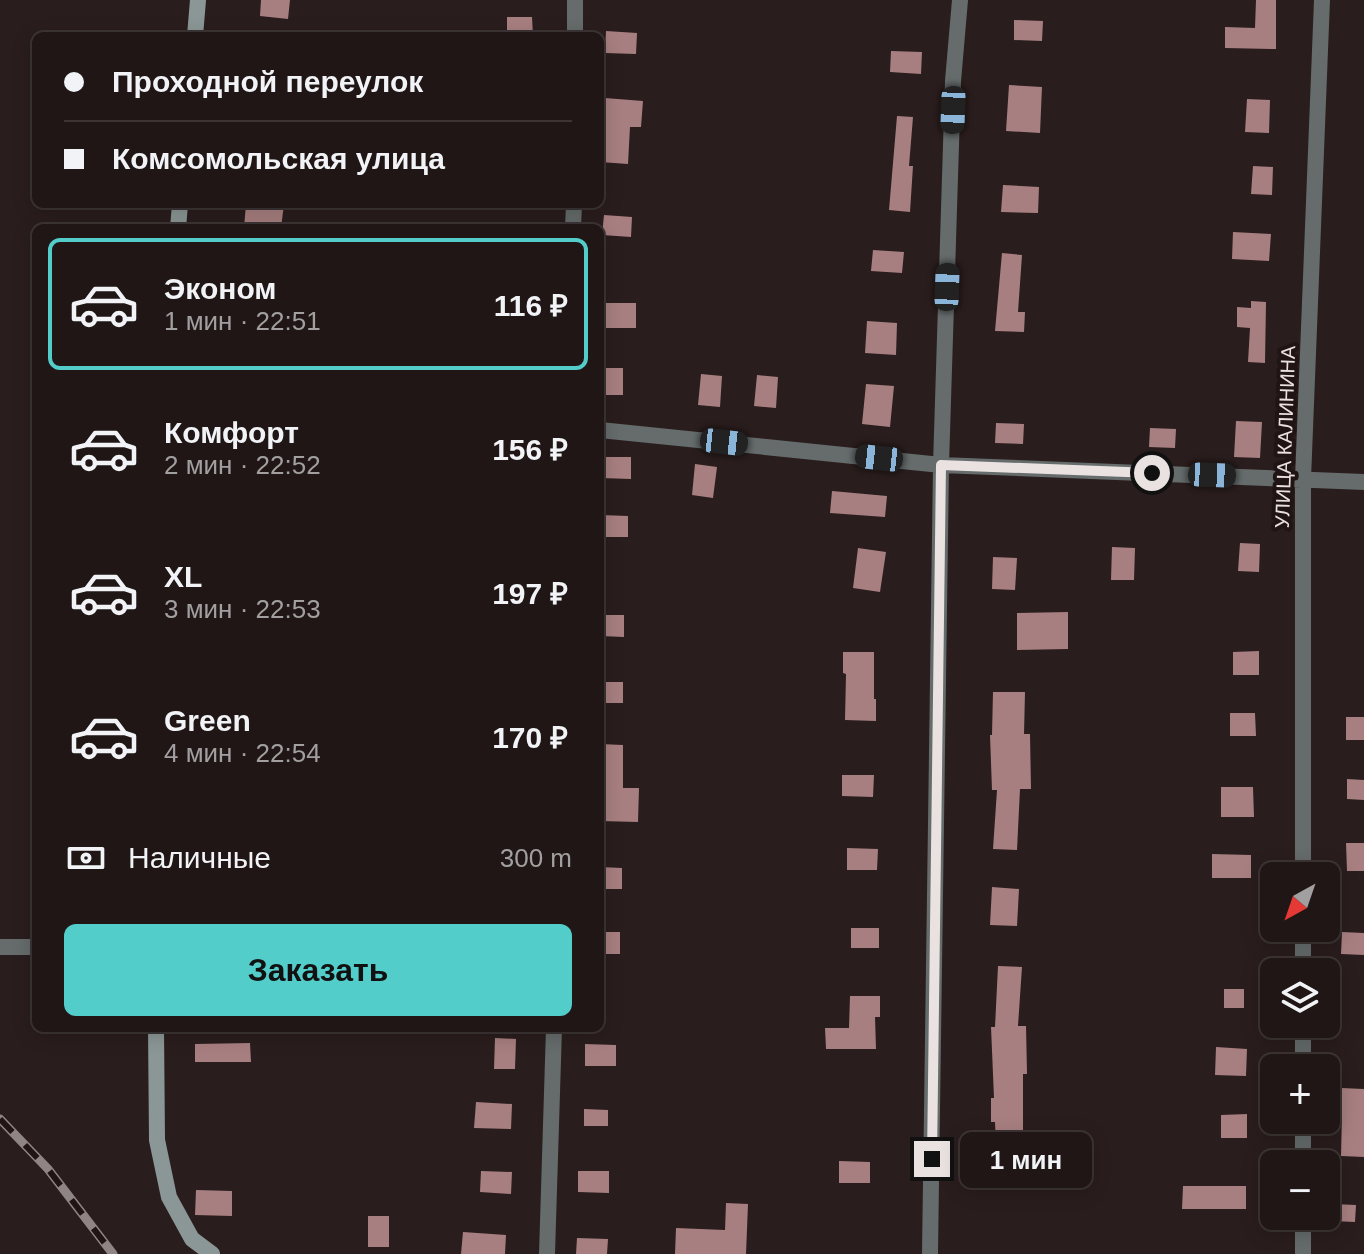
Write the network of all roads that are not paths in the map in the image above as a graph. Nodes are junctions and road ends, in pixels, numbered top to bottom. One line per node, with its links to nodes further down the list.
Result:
1 (198, 0): 5 (main road)
2 (575, 0): 6 (street)
3 (960, 0): 8 (street)
4 (1322, 0): 9 (street, УЛИЦА КАЛИНИНА)
5 (195, 32)
6 (575, 32)
7 (604, 430): 8 (street)
8 (941, 465): 9 (street); 19 (street)
9 (1303, 479): 10 (street); 11 (street, УЛИЦА КАЛИНИНА)
10 (1364, 482)
11 (1303, 862)
12 (0, 947): 13 (street)
13 (32, 947)
14 (156, 1032): 17 (main road)
15 (554, 1032): 18 (street)
16 (1303, 1230): 20 (street)
17 (212, 1254)
18 (547, 1254)
19 (930, 1254)
20 (1303, 1254)

